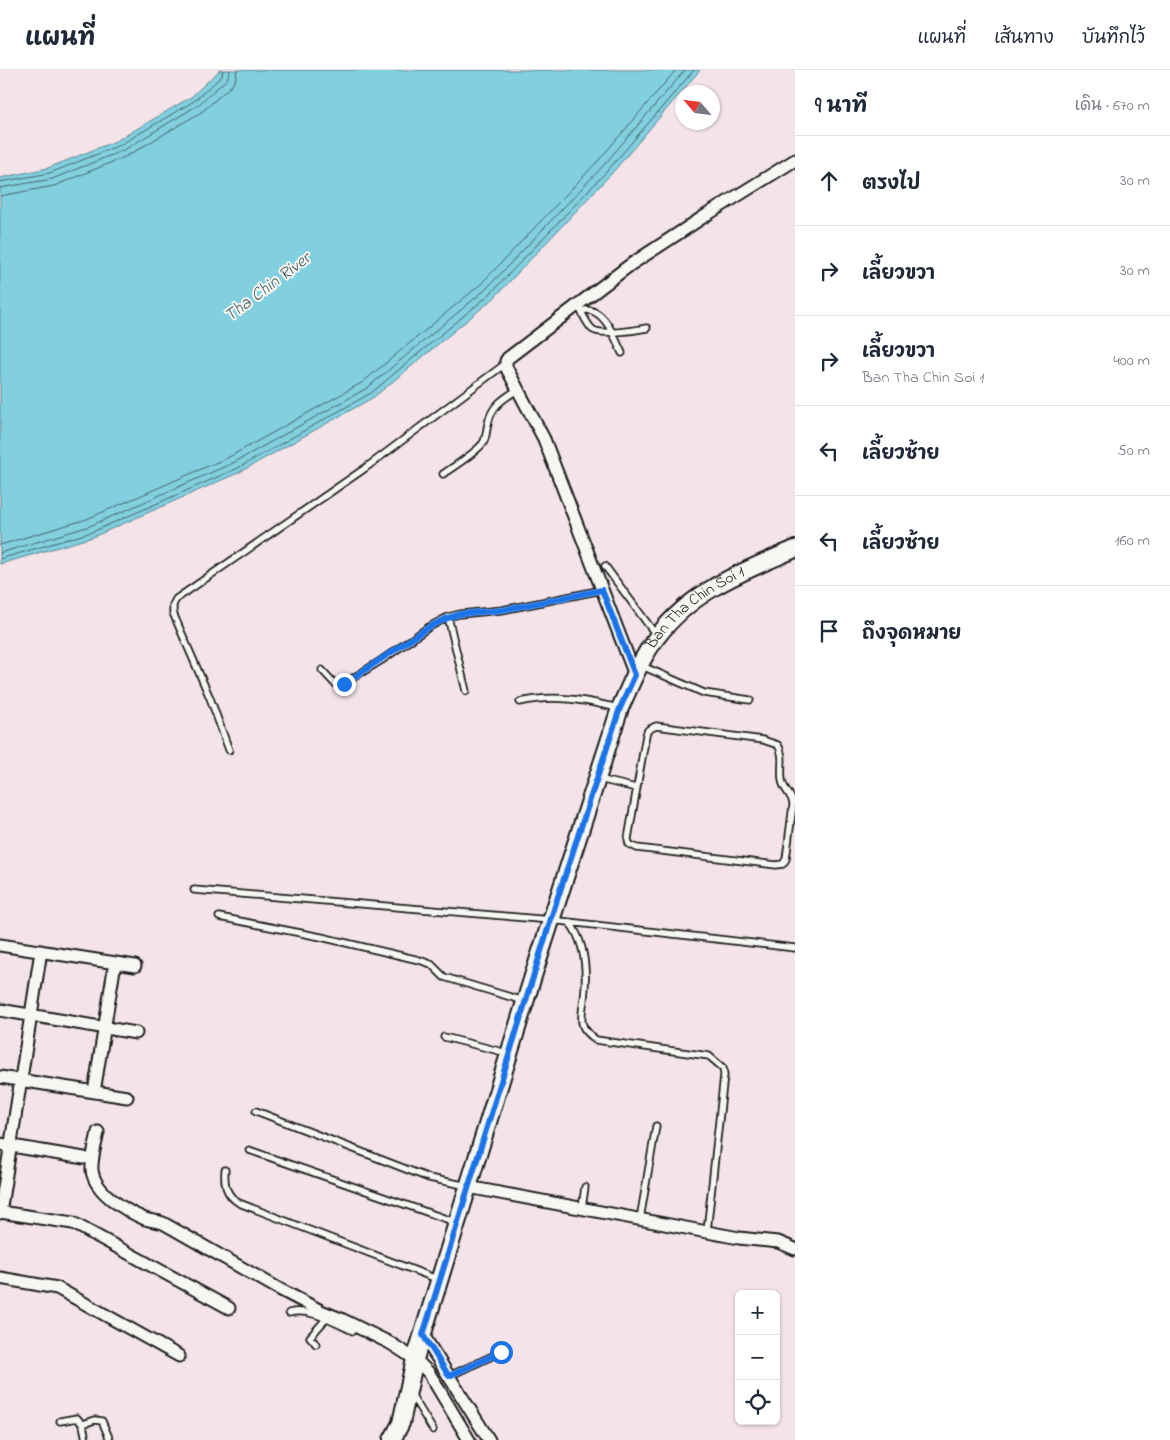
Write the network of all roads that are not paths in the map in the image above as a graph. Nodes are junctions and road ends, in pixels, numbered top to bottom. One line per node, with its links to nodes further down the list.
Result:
1 (795, 160): 2 (street)
2 (579, 308): 4 (lane); 4 (lane); 6 (street)
3 (646, 328): 4 (lane)
4 (612, 331): 5 (lane)
5 (622, 353)
6 (505, 363): 7 (street); 20 (lane)
7 (518, 390): 8 (lane); 11 (street)
8 (443, 474)
9 (795, 549): 13 (street, Ban Tha Chin Soi 1)
10 (605, 566): 13 (lane)
11 (602, 590): 12 (lane); 15 (street)
12 (448, 618): 14 (lane); 16 (lane)
13 (657, 637): 15 (street, Ban Tha Chin Soi 1)
14 (322, 670)
15 (637, 670): 17 (lane); 19 (street, Ban Tha Chin Soi 1)
16 (466, 691)
17 (750, 700)
18 (520, 702): 19 (lane)
19 (620, 708): 21 (street, Ban Tha Chin Soi 1)
20 (229, 750)
21 (597, 778): 22 (lane); 25 (street, Ban Tha Chin Soi 1)
22 (636, 788): 22 (lane)
23 (194, 890): 25 (lane)
24 (219, 917): 32 (lane)
25 (551, 920): 26 (lane); 32 (street, Ban Tha Chin Soi 1)
26 (570, 923): 28 (lane); 56 (lane)
27 (0, 944): 29 (street)
28 (795, 948)
29 (41, 951): 30 (street); 34 (street)
30 (115, 963): 31 (street); 35 (street)
31 (135, 966)
32 (526, 1001): 38 (street, Ban Tha Chin Soi 1)
33 (0, 1010): 34 (street)
34 (31, 1015): 35 (street); 40 (street)
35 (104, 1027): 36 (street); 41 (street)
36 (136, 1032)
37 (444, 1037): 38 (lane)
38 (509, 1053): 50 (street, Ban Tha Chin Soi 1)
39 (0, 1077): 40 (street)
40 (21, 1080): 41 (street); 46 (street)
41 (94, 1092): 42 (street)
42 (127, 1097)
43 (256, 1111): 50 (lane)
44 (656, 1126): 54 (lane)
45 (98, 1132): 67 (street)
46 (5, 1145): 48 (street); 53 (street)
47 (249, 1150): 55 (lane)
48 (84, 1158)
49 (225, 1170): 59 (lane)
50 (468, 1186): 52 (street); 55 (street, Ban Tha Chin Soi 1)
51 (584, 1187): 52 (lane)
52 (582, 1208): 54 (street)
53 (0, 1212): 60 (street)
54 (640, 1219): 56 (street)
55 (457, 1223): 59 (street, Ban Tha Chin Soi 1)
56 (707, 1231): 57 (street)
57 (795, 1250)
58 (0, 1278): 66 (street)
59 (439, 1280): 63 (street, Ban Tha Chin Soi 1)
60 (229, 1308)
61 (289, 1313): 62 (lane)
62 (326, 1319): 64 (lane); 67 (lane)
63 (422, 1337): 67 (street, Ban Tha Chin Soi 1); 68 (street)
64 (316, 1344)
65 (501, 1352): 68 (lane)
66 (179, 1356)
67 (415, 1360): 69 (street, Ban Tha Chin Soi 1); 76 (street)
68 (449, 1376): 77 (street)
69 (408, 1390): 72 (lane); 75 (street, Ban Tha Chin Soi 1)
70 (60, 1421): 71 (lane)
71 (82, 1424): 73 (lane); 74 (lane)
72 (433, 1430)
73 (86, 1440)
74 (110, 1440)
75 (392, 1440)
76 (469, 1440)
77 (489, 1440)

